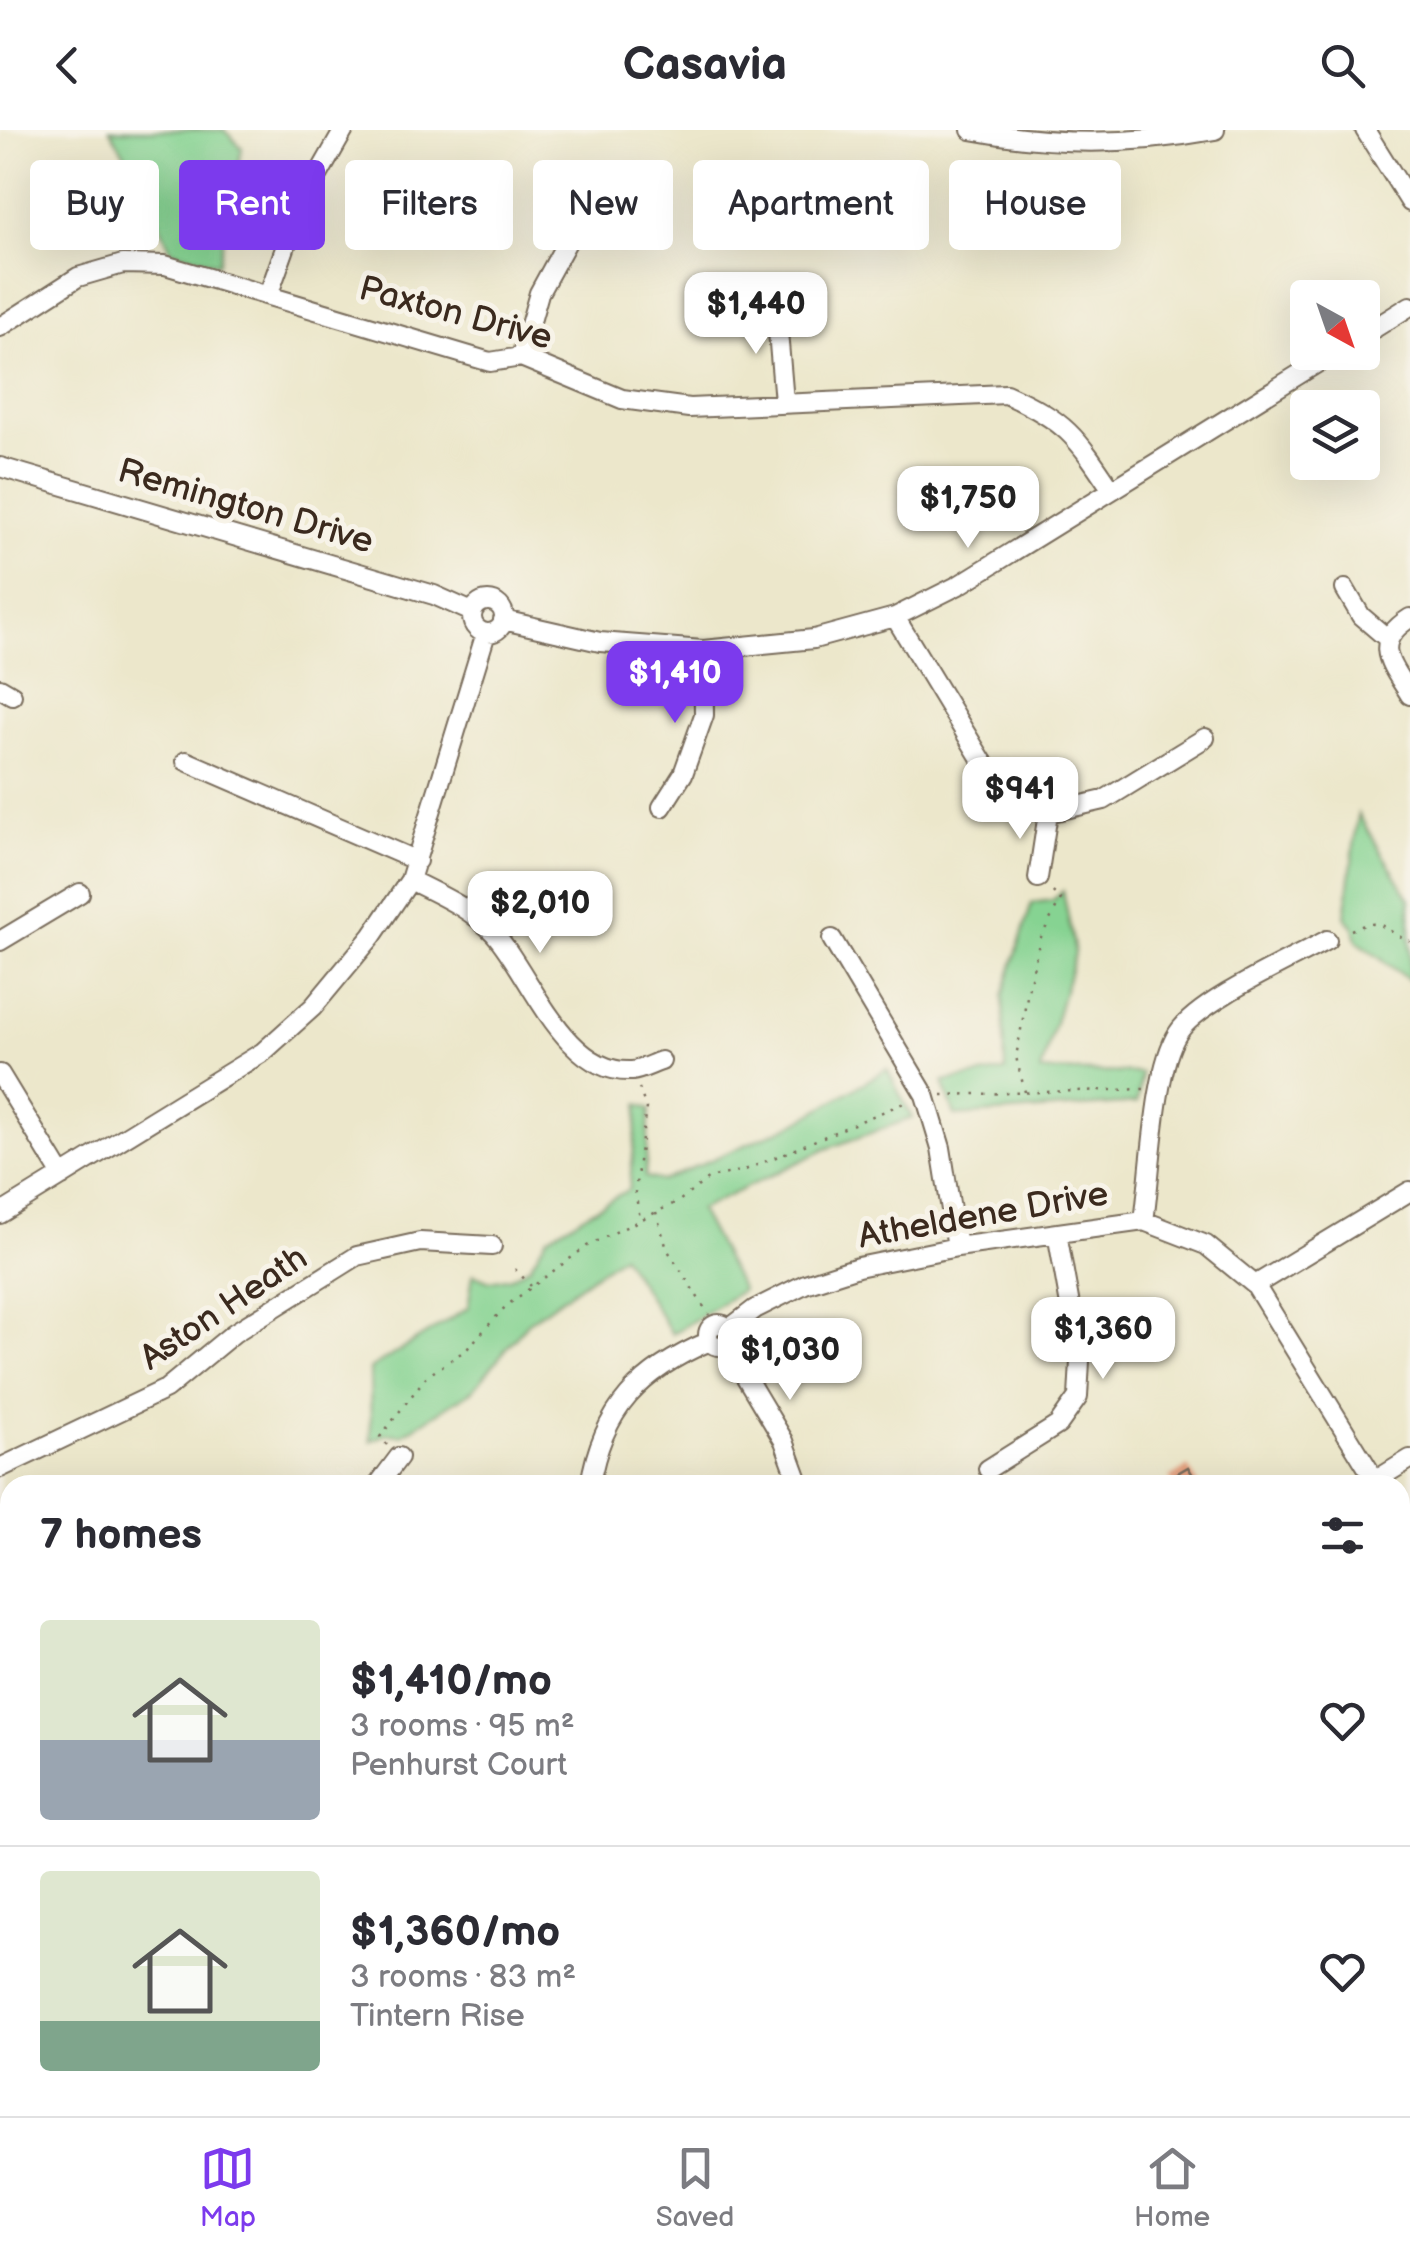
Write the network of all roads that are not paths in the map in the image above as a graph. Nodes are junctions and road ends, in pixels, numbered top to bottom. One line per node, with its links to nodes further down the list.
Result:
1 (344, 130): 7 (street)
2 (971, 130): 3 (street)
3 (1215, 130)
4 (1366, 130): 5 (street)
5 (1410, 202)
6 (562, 250): 12 (street)
7 (269, 294): 11 (street, Paxton Drive); 12 (street, Paxton Drive)
8 (1410, 306): 10 (street)
9 (776, 308): 14 (street)
10 (1380, 325)
11 (0, 327)
12 (521, 357): 14 (street, Paxton Drive)
13 (1306, 370): 16 (street)
14 (784, 402): 16 (street, Paxton Drive)
15 (0, 468): 18 (street, Remington Drive)
16 (1112, 490): 19 (street)
17 (1345, 589): 23 (street)
18 (472, 612): 21 (street); 22 (street)
19 (895, 617): 24 (street); 29 (street)
20 (1410, 618): 23 (street)
21 (503, 620): 22 (street); 24 (street)
22 (486, 633): 30 (street)
23 (1388, 639): 25 (street)
24 (703, 650): 28 (street)
25 (1410, 695)
26 (1205, 738): 29 (street)
27 (186, 760): 30 (street)
28 (662, 807)
29 (1048, 813): 31 (street)
30 (417, 860): 32 (street)
31 (1038, 878)
32 (410, 880): 37 (street); 39 (street)
33 (80, 893): 36 (street)
34 (832, 939): 45 (street)
35 (1327, 940): 42 (street)
36 (0, 942)
37 (661, 1061)
38 (0, 1074): 39 (street)
39 (62, 1176): 41 (street)
40 (1410, 1191): 46 (street)
41 (0, 1214)
42 (1144, 1220): 43 (street, Atheldene Drive); 46 (street, Atheldene Drive)
43 (1057, 1232): 45 (street, Atheldene Drive); 51 (street)
44 (492, 1246): 50 (street, Aston Heath)
45 (957, 1246): 47 (street, Atheldene Drive)
46 (1255, 1285): 55 (street, Atheldene Drive)
47 (721, 1338): 53 (street, Atheldene Drive); 54 (street)
48 (398, 1457): 52 (street)
49 (1410, 1459): 56 (street)
50 (0, 1468)
51 (988, 1470)
52 (385, 1475)
53 (592, 1475)
54 (796, 1475)
55 (1367, 1475)
56 (1385, 1475)
57 (0, 1604): 58 (street)
58 (0, 1640)

